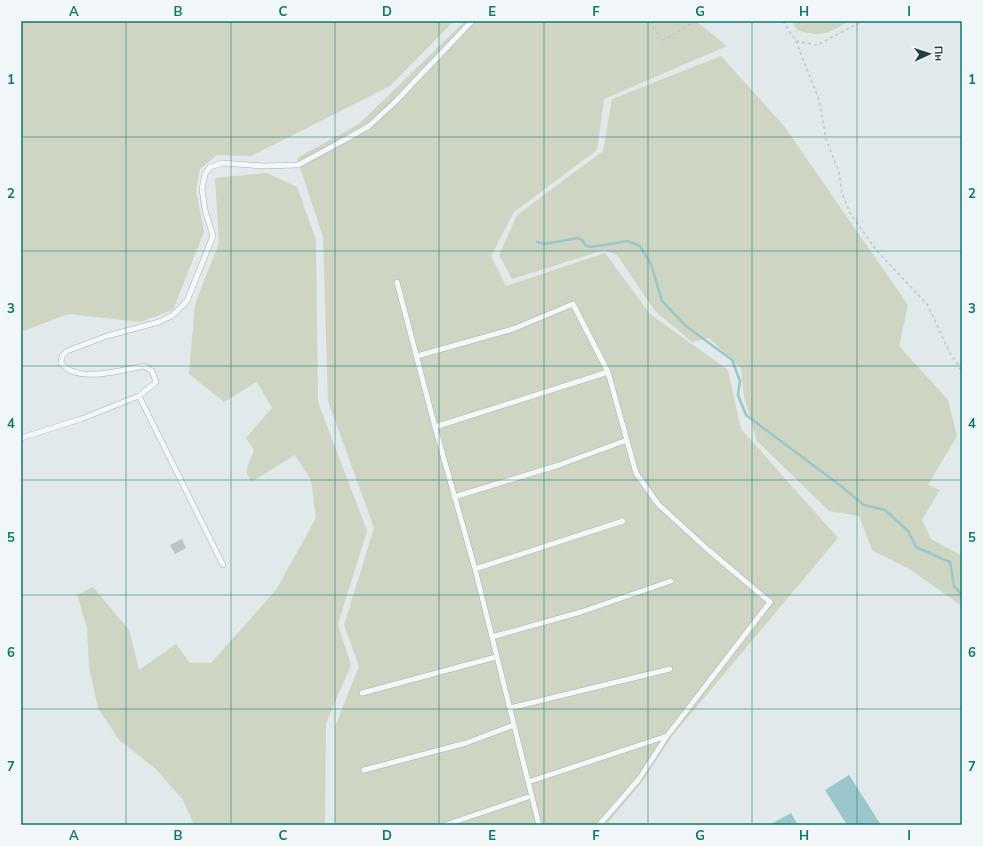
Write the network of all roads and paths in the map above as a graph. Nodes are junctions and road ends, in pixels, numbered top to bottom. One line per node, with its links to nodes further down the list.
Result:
1 (472, 21): 11 (lane)
2 (650, 21): 3 (path)
3 (695, 21)
4 (783, 21): 6 (path)
5 (863, 21): 6 (path)
6 (796, 41): 10 (path)
7 (397, 282): 8 (lane)
8 (417, 356): 9 (lane); 12 (lane)
9 (608, 372): 12 (lane); 14 (lane)
10 (962, 372)
11 (139, 396): 13 (lane); 17 (lane)
12 (434, 427): 15 (lane)
13 (21, 438)
14 (626, 440): 15 (lane); 26 (lane)
15 (454, 497): 18 (lane)
16 (622, 521): 18 (lane)
17 (223, 565)
18 (475, 568): 20 (lane)
19 (671, 581): 20 (lane)
20 (492, 637): 21 (lane)
21 (496, 657): 23 (lane); 24 (lane)
22 (670, 669): 24 (lane)
23 (362, 693)
24 (510, 708): 25 (lane)
25 (514, 725): 27 (lane); 28 (lane)
26 (667, 736): 28 (lane); 32 (lane)
27 (364, 770)
28 (528, 782): 29 (lane)
29 (531, 796): 30 (lane); 31 (lane)
30 (445, 825)
31 (539, 825)
32 (599, 825)

